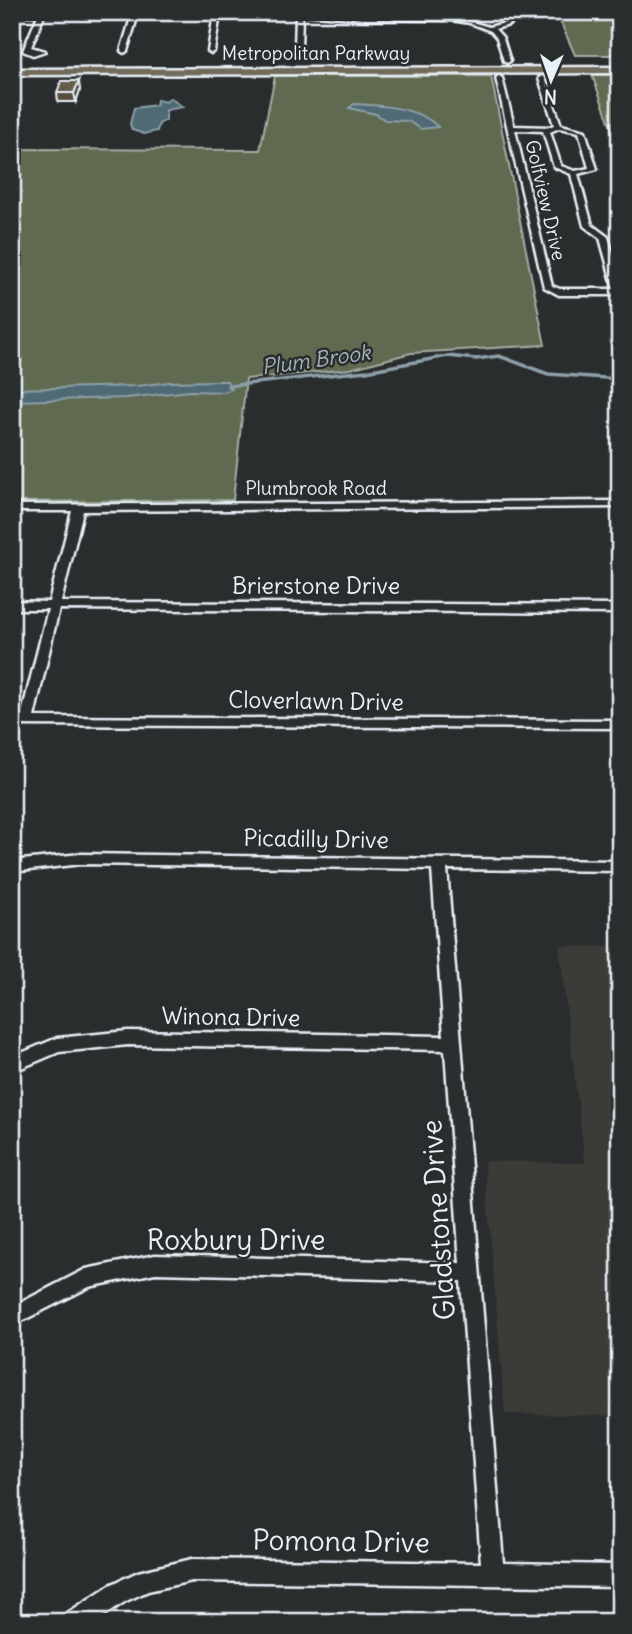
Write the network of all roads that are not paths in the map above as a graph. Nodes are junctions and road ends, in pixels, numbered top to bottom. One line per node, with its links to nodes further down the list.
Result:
1 (299, 12): 6 (street); 7 (street); 11 (street)
2 (515, 12): 9 (street)
3 (12, 13): 4 (street)
4 (42, 13): 5 (street); 10 (street)
5 (135, 13): 6 (street); 12 (street)
6 (217, 13): 13 (street)
7 (351, 14): 8 (street)
8 (434, 15): 9 (street)
9 (490, 28): 16 (street)
10 (31, 48)
11 (299, 50)
12 (124, 51)
13 (211, 51)
14 (313, 61): 15 (main road, Metropolitan Parkway); 18 (main road, Metropolitan Parkway); 22 (main road)
15 (398, 61): 16 (main road, Metropolitan Parkway); 23 (main road)
16 (507, 61): 17 (main road, Metropolitan Parkway)
17 (620, 61)
18 (12, 62)
19 (529, 70): 20 (main road, Metropolitan Parkway); 23 (main road, Metropolitan Parkway); 26 (street)
20 (550, 70): 21 (main road, Metropolitan Parkway); 26 (street)
21 (620, 70)
22 (304, 71): 23 (main road, Metropolitan Parkway); 24 (main road, Metropolitan Parkway)
23 (390, 71)
24 (12, 72)
25 (499, 78): 28 (street)
26 (542, 78): 27 (street)
27 (558, 126): 29 (street, Golfview Drive); 30 (street)
28 (511, 128): 29 (street, Golfview Drive); 31 (street, Golfview Drive)
29 (547, 129): 30 (street)
30 (574, 173): 31 (street)
31 (619, 294)
32 (620, 504): 33 (street, Plumbrook Road)
33 (78, 507): 34 (street, Plumbrook Road); 36 (street)
34 (12, 508)
35 (12, 605): 36 (street, Brierstone Drive)
36 (55, 606): 37 (street, Brierstone Drive); 38 (street)
37 (620, 609)
38 (27, 719): 39 (street, Cloverlawn Drive); 40 (street, Cloverlawn Drive)
39 (12, 721)
40 (620, 724)
41 (439, 863): 42 (street, Picadilly Drive); 43 (street, Picadilly Drive); 44 (street, Gladstone Drive)
42 (620, 866)
43 (12, 867)
44 (453, 1043): 45 (street, Winona Drive); 46 (street, Gladstone Drive)
45 (12, 1065)
46 (470, 1272): 47 (street, Roxbury Drive); 48 (street, Gladstone Drive)
47 (12, 1317)
48 (493, 1573): 49 (street, Pomona Drive); 50 (street, Pomona Drive)
49 (620, 1576)
50 (74, 1622)

